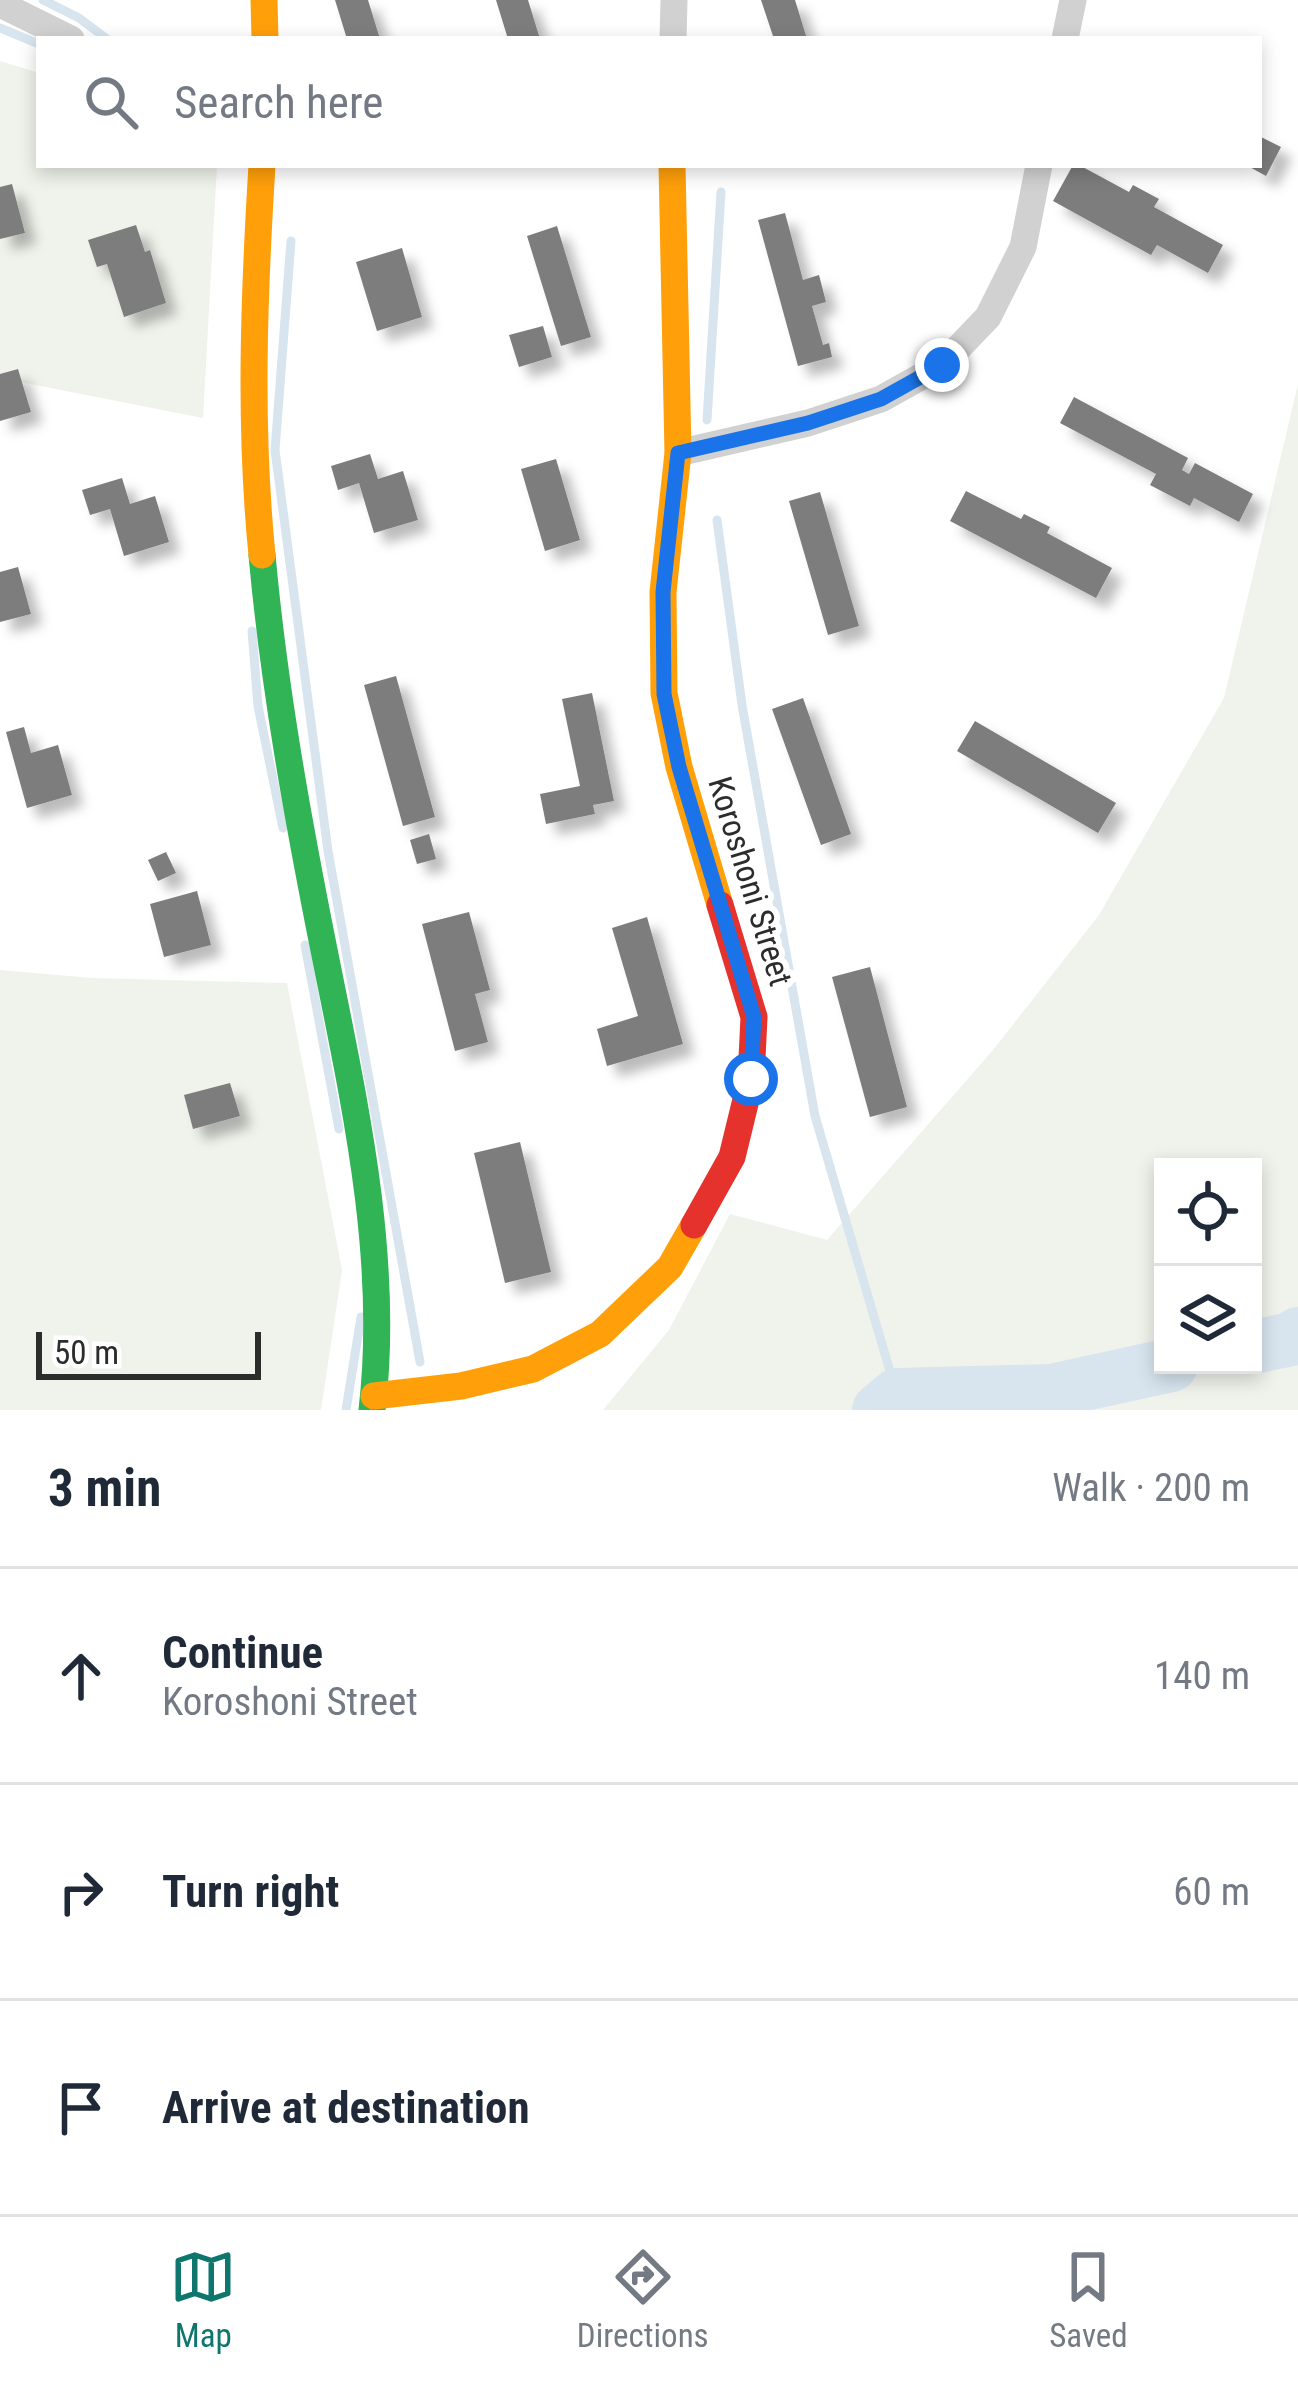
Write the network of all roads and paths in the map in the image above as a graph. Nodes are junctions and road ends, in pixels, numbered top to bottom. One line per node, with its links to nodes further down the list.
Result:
1 (264, 0): 6 (street)
2 (674, 0): 7 (street)
3 (1073, 0): 8 (street)
4 (0, 4): 5 (street)
5 (64, 36)
6 (265, 36)
7 (673, 36)
8 (1066, 36)
9 (262, 168): 13 (street)
10 (672, 168): 12 (street, Koroshoni Street)
11 (1038, 168): 12 (street)
12 (678, 453): 13 (street, Koroshoni Street)
13 (373, 1403)

